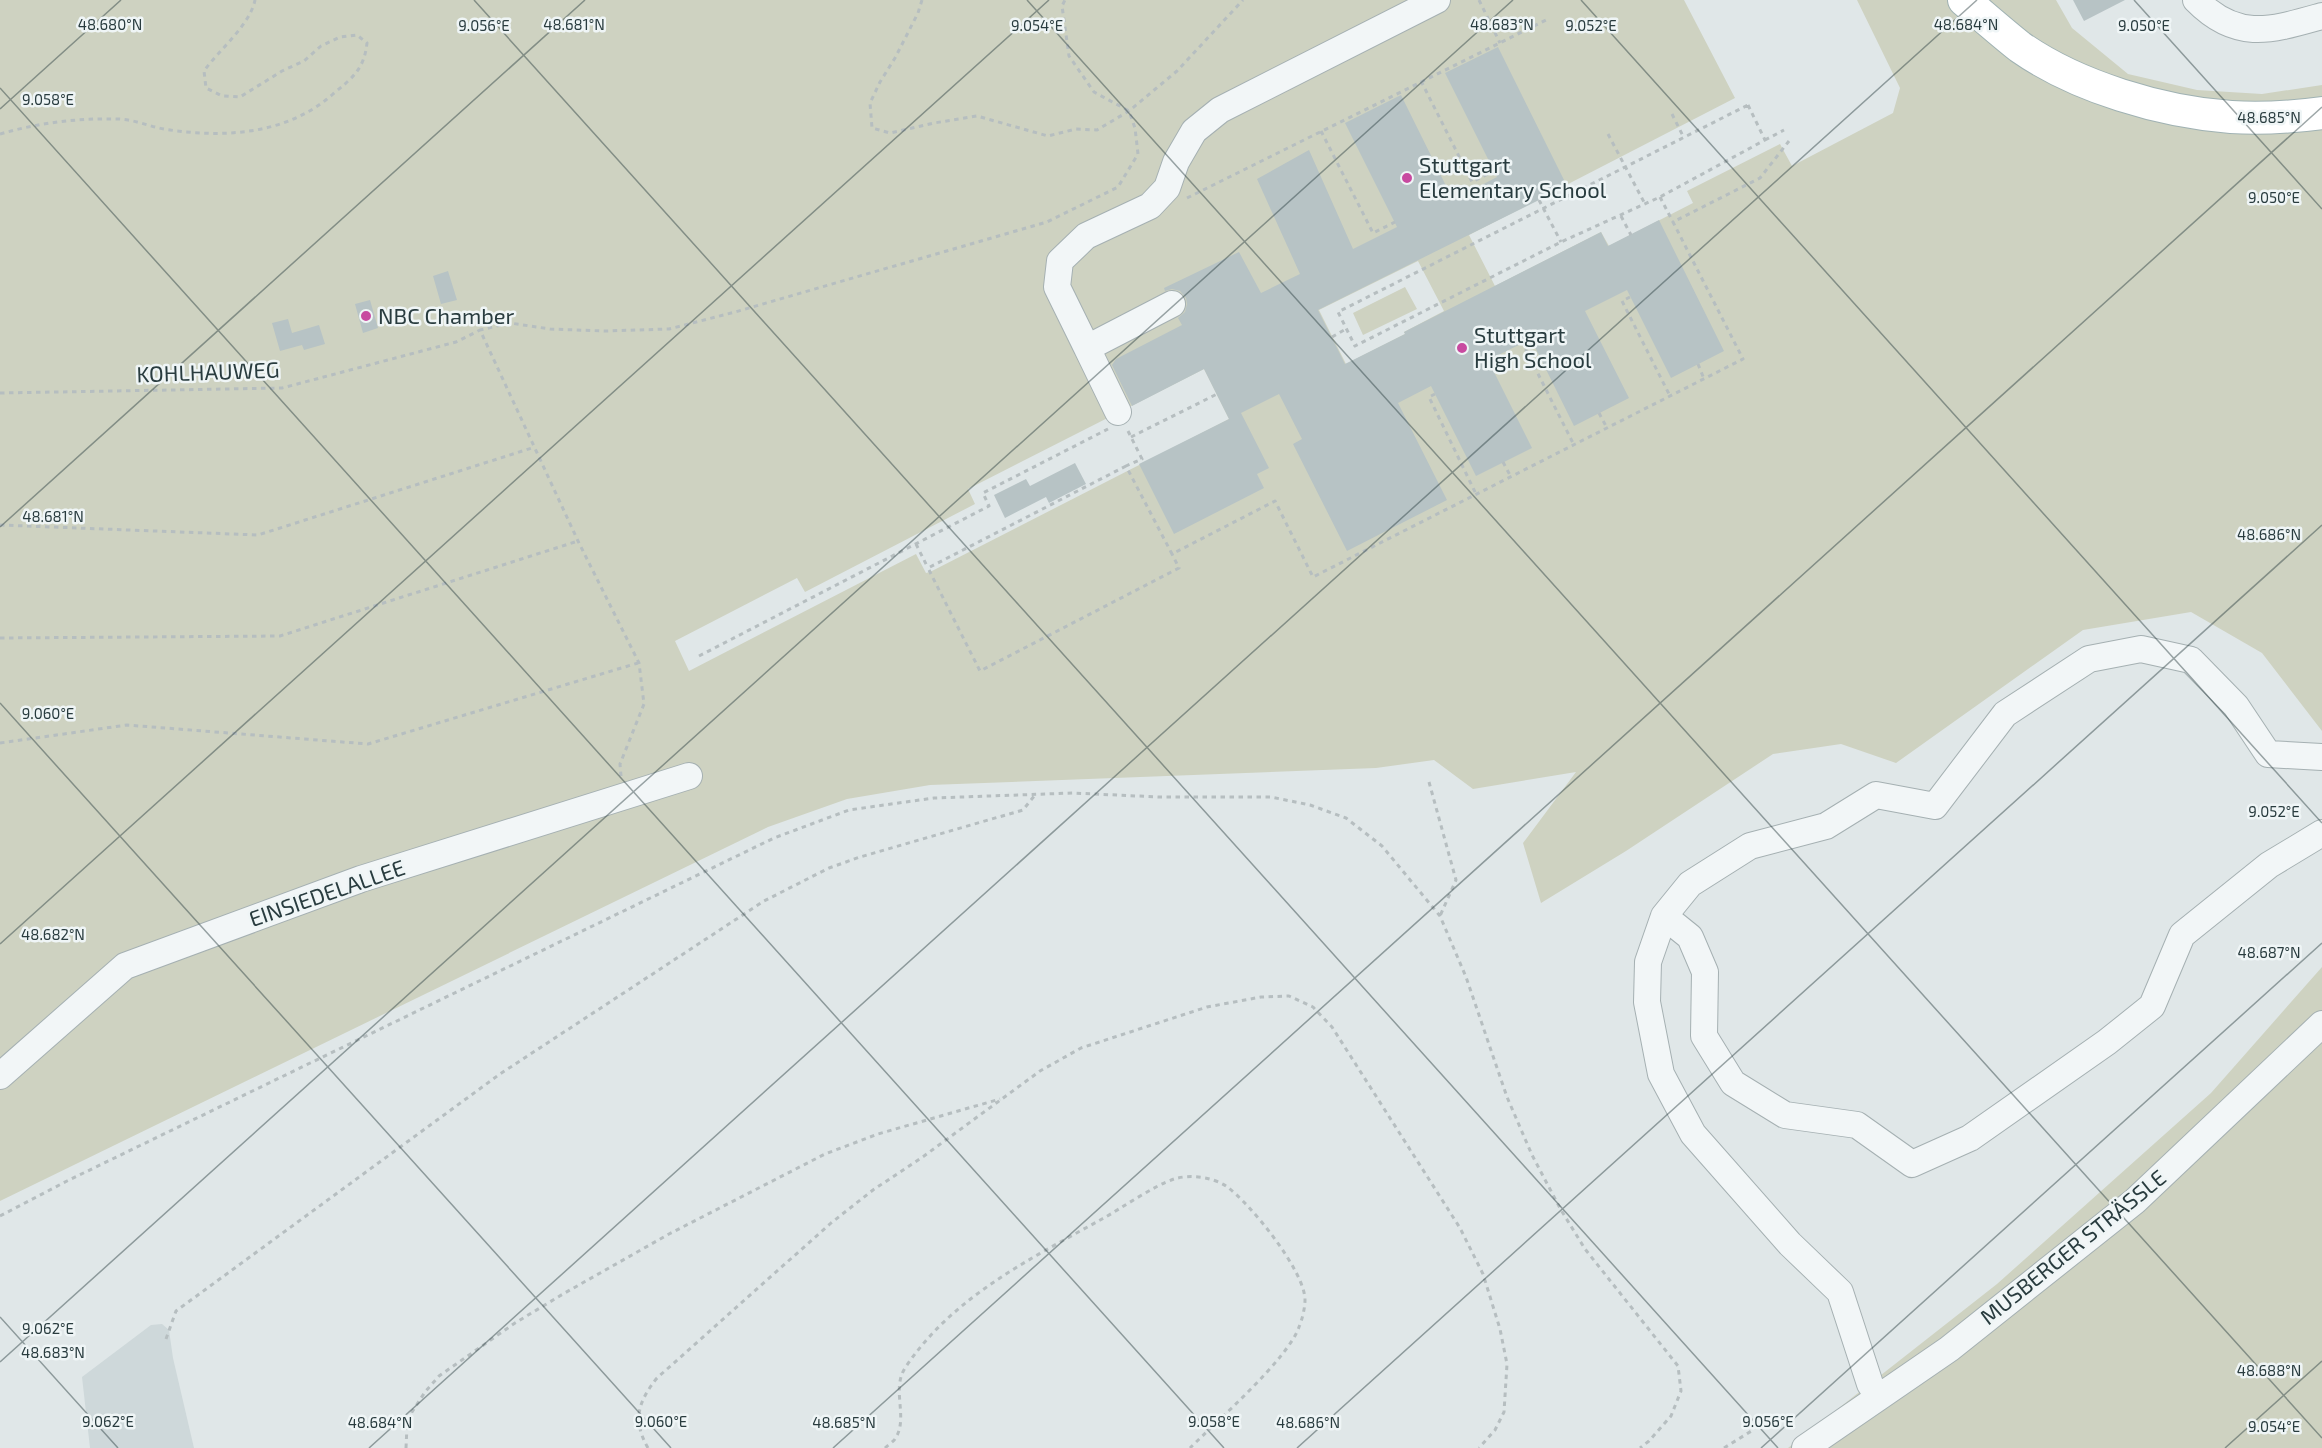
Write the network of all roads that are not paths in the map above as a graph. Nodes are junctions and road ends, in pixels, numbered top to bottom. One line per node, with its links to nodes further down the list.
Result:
1 (1437, 0): 7 (street)
2 (1964, 0): 5 (main road)
3 (2196, 0): 4 (street)
4 (2322, 15)
5 (2322, 113)
6 (1172, 304): 7 (street)
7 (1087, 348): 8 (street)
8 (1120, 417)
9 (2322, 757): 12 (street)
10 (689, 776): 14 (street, EINSIEDELALLEE)
11 (2322, 833): 12 (street)
12 (1664, 916): 15 (street)
13 (2322, 1024): 15 (street, MUSBERGER STRÄSSLE)
14 (0, 1076)
15 (1878, 1397): 16 (street, MUSBERGER STRÄSSLE)
16 (1805, 1448)

